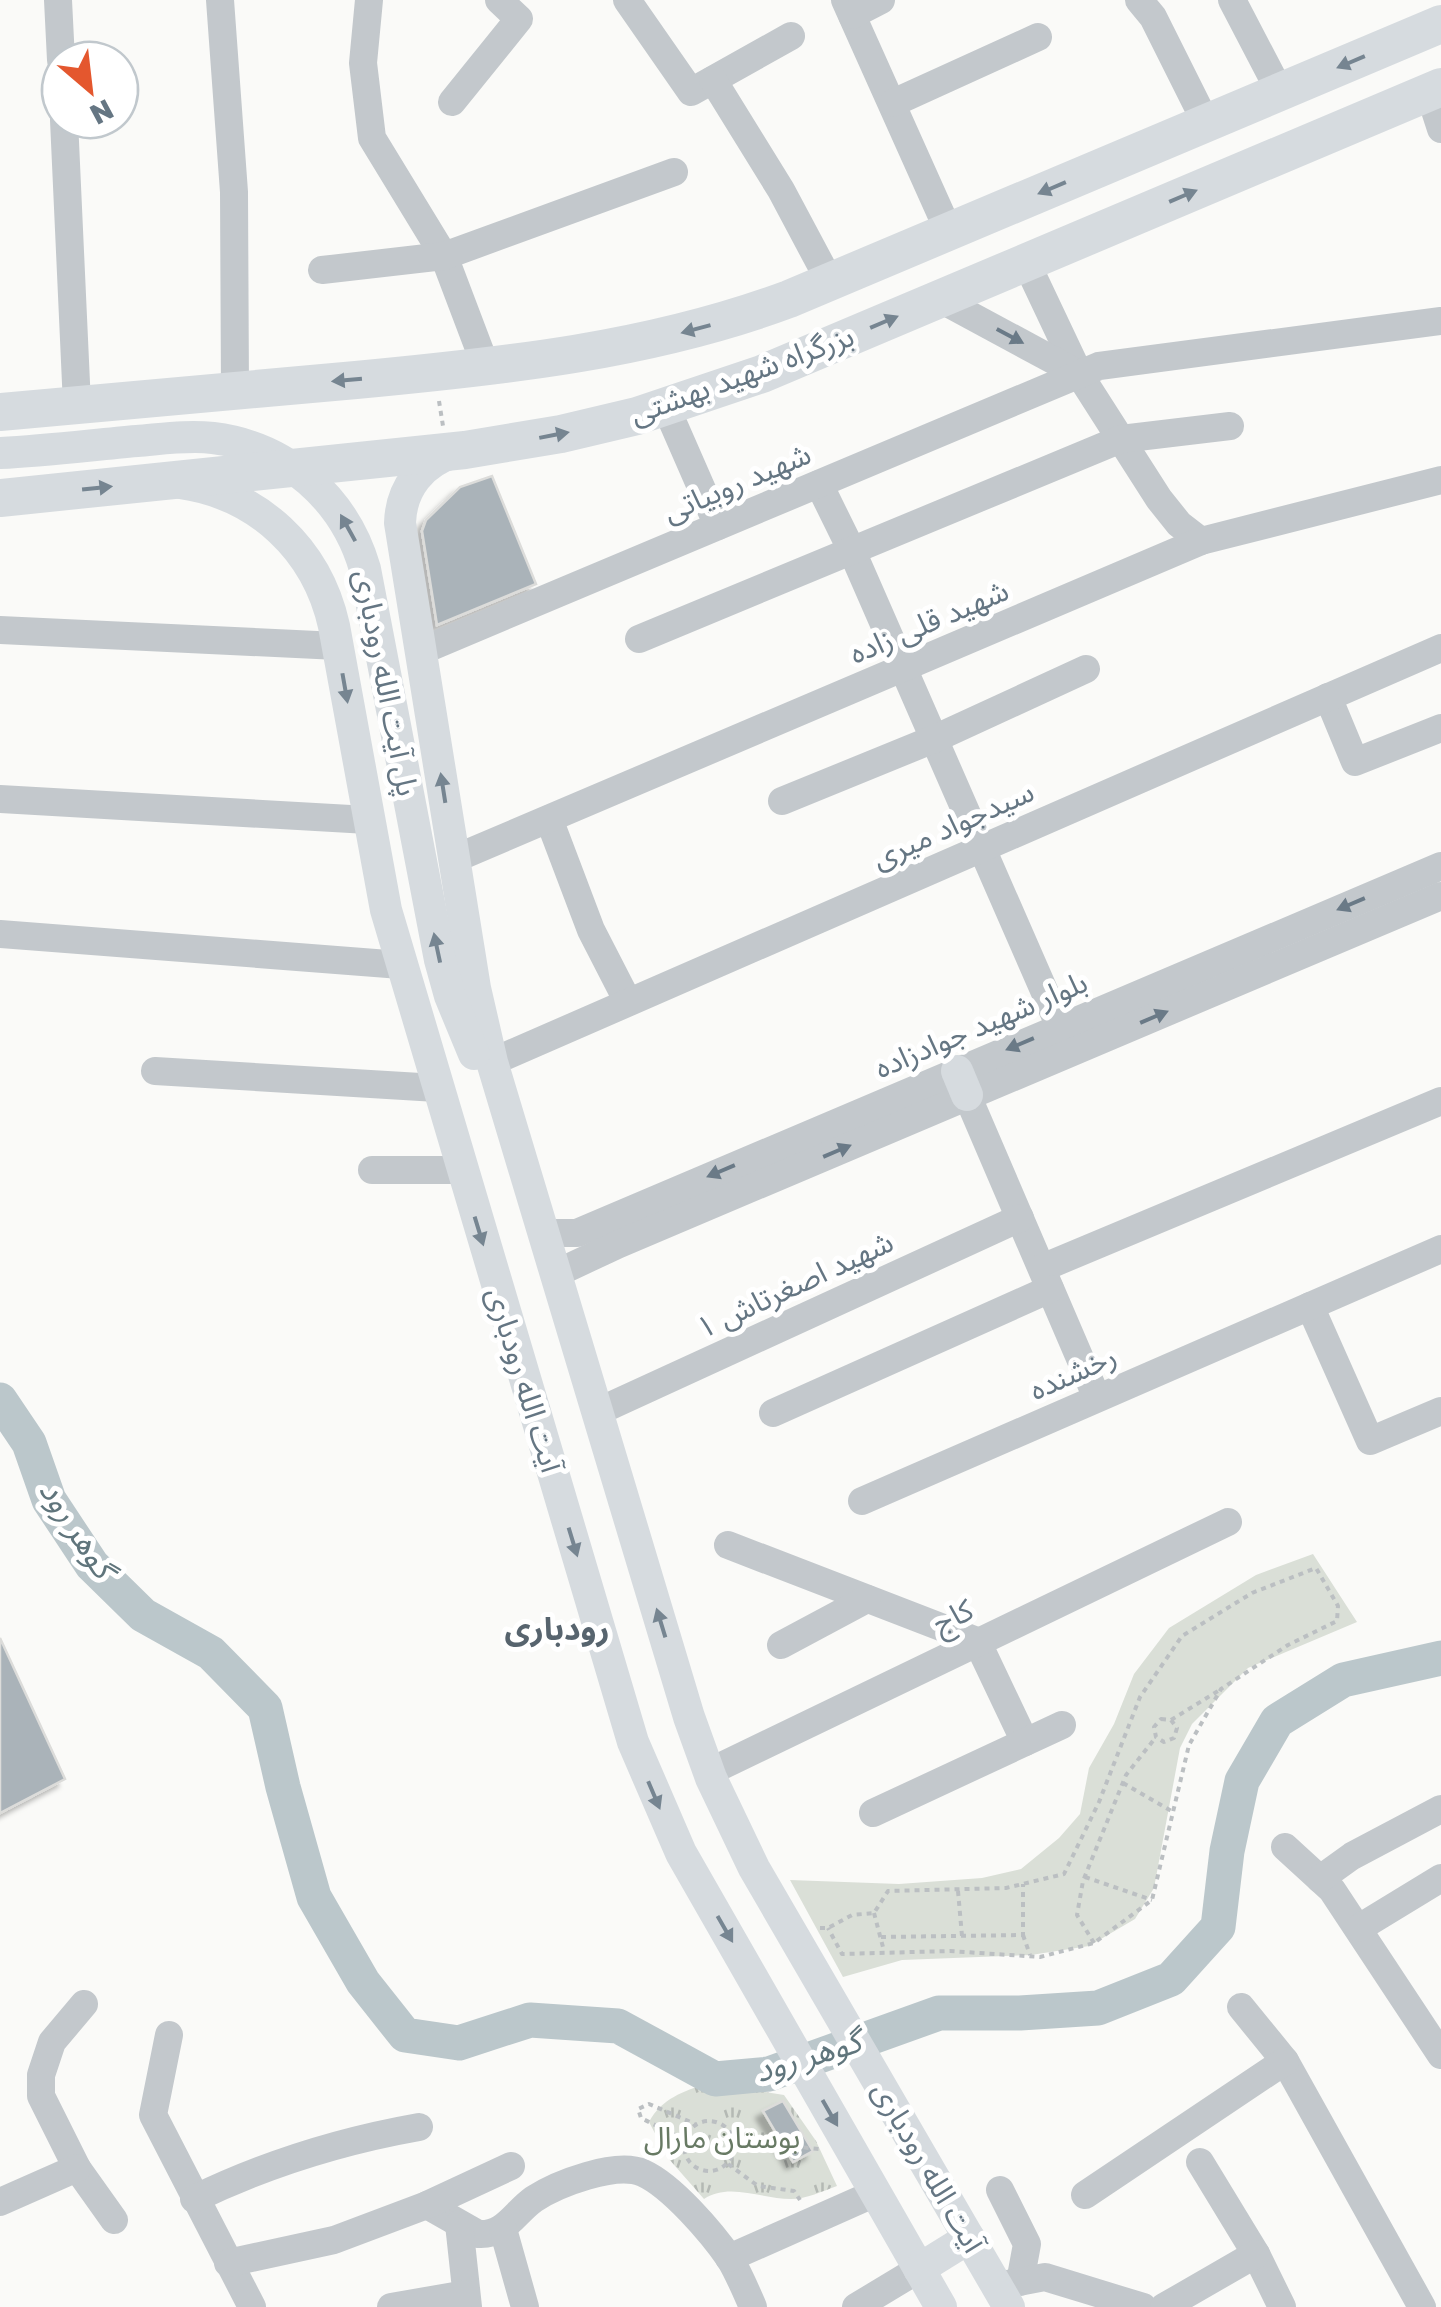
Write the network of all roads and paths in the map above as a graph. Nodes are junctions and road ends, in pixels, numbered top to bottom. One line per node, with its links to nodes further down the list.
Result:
1 (58, 0): 13 (street)
2 (220, 0): 32 (street)
3 (369, 0): 24 (street)
4 (499, 0): 17 (street)
5 (627, 0): 14 (street)
6 (881, 0): 9 (street)
7 (1139, 0): 19 (street)
8 (1232, 0): 16 (street)
9 (849, 7): 18 (street)
10 (1432, 25): 16 (highway, بزرگراه شهید بهشتی, one-way to 16)
11 (791, 36): 14 (street)
12 (1038, 37): 18 (street)
13 (60, 40)
14 (713, 80): 27 (street)
15 (1435, 90): 20 (street); 25 (highway, بزرگراه شهید بهشتی, one-way to 15)
16 (1280, 92): 19 (highway, بزرگراه شهید بهشتی)
17 (452, 102)
18 (894, 103): 23 (street)
19 (1206, 123): 23 (highway, بزرگراه شهید بهشتی, one-way to 23)
20 (1441, 128)
21 (65, 140): 33 (street)
22 (674, 172): 24 (street)
23 (948, 232): 27 (highway, بزرگراه شهید بهشتی)
24 (444, 256): 26 (street); 30 (street)
25 (1026, 262): 28 (highway, بزرگراه شهید بهشتی); 31 (street)
26 (322, 270)
27 (830, 282): 30 (highway, بزرگراه شهید بهشتی, one-way to 30)
28 (940, 299): 31 (street, one-way to 31); 34 (highway, بزرگراه شهید بهشتی, one-way to 28)
29 (1441, 321): 31 (street, شهید روبیاتی)
30 (486, 367): 32 (highway, بزرگراه شهید بهشتی, one-way to 32)
31 (1079, 374): 37 (street); 42 (street, شهید روبیاتی)
32 (235, 391): 33 (highway, بزرگراه شهید بهشتی)
33 (78, 405): 35 (highway, بزرگراه شهید بهشتی)
34 (666, 408): 38 (highway, بزرگراه شهید بهشتی, one-way to 34); 44 (street)
35 (0, 412)
36 (1230, 426): 37 (street)
37 (1122, 439): 45 (street); 46 (street)
38 (458, 451): 41 (highway, بزرگراه شهید بهشتی); 50 (main road)
39 (0, 453): 69 (main road, پل آیت الله رودباری, one-way to 39)
40 (1441, 480): 45 (street, شهید قلی زاده)
41 (161, 482): 43 (highway, بزرگراه شهید بهشتی, one-way to 41); 48 (main road, آیت الله رودباری)
42 (818, 484): 44 (street, شهید روبیاتی); 46 (street)
43 (0, 498)
44 (718, 526): 50 (street, شهید روبیاتی)
45 (1201, 540): 52 (street, شهید قلی زاده)
46 (852, 551): 49 (street); 52 (street)
47 (0, 630): 48 (street)
48 (336, 638): 50 (main road); 59 (main road, آیت الله رودباری, one-way to 59)
49 (639, 640)
50 (420, 645): 62 (main road, one-way to 50)
51 (1441, 648): 54 (street, سیدجواد میری)
52 (903, 668): 56 (street); 60 (street, شهید قلی زاده)
53 (1086, 669): 56 (street)
54 (1328, 697): 55 (street); 61 (street, سیدجواد میری)
55 (1441, 728)
56 (934, 739): 58 (street); 61 (street)
57 (0, 800): 59 (street)
58 (782, 802)
59 (368, 820): 66 (main road, آیت الله رودباری)
60 (549, 820): 62 (street, شهید قلی زاده); 67 (street)
61 (984, 847): 67 (street, سیدجواد میری); 68 (street)
62 (454, 859): 69 (main road)
63 (1441, 866): 68 (street, بلوار شهید جوادزاده, one-way to 68)
64 (1441, 896): 71 (street, one-way to 64)
65 (0, 934): 66 (street)
66 (401, 965): 72 (main road, آیت الله رودباری)
67 (628, 1002): 69 (street, سیدجواد میری)
68 (1060, 1027): 71 (street, بلوار شهید جوادزاده, one-way to 71)
69 (480, 1051): 74 (main road, پل آیت الله رودباری)
70 (155, 1072): 72 (street)
71 (962, 1083): 77 (street); 78 (street, بلوار شهید جوادزاده, one-way to 78); 81 (street, بلوار شهید جوادزاده, one-way to 71)
72 (437, 1088): 76 (main road, آیت الله رودباری)
73 (1441, 1100): 83 (street)
74 (516, 1145): 79 (main road, آیت الله رودباری)
75 (372, 1170): 76 (street)
76 (461, 1170): 151 (main road, آیت الله رودباری, one-way to 151)
77 (1020, 1218): 83 (street); 88 (street, شهید اصغرتاش ۱)
78 (578, 1232): 79 (street, بلوار شهید جوادزاده); 81 (street)
79 (543, 1234): 82 (main road, آیت الله رودباری)
80 (1441, 1249): 84 (street, رخشنده)
81 (587, 1260): 82 (street, بلوار شهید جوادزاده); 85 (street)
82 (556, 1274): 85 (main road, آیت الله رودباری)
83 (1046, 1278): 86 (street); 89 (street)
84 (1310, 1306): 86 (street, رخشنده); 87 (street)
85 (571, 1326): 88 (main road, آیت الله رودباری)
86 (1097, 1398): 90 (street, رخشنده)
87 (1441, 1411)
88 (597, 1412): 101 (main road, آیت الله رودباری, one-way to 88)
89 (772, 1414)
90 (862, 1501)
91 (1228, 1522): 94 (street, کاج)
92 (728, 1544): 93 (street)
93 (868, 1599): 94 (street); 95 (street)
94 (976, 1641): 100 (street); 101 (street, کاج)
95 (781, 1645)
96 (1221, 1689): 97 (path); 104 (path); 110 (path)
97 (1171, 1720): 99 (path); 99 (path)
98 (1062, 1724): 100 (street)
99 (1156, 1737): 102 (path)
100 (1025, 1742): 105 (street)
101 (709, 1772): 147 (main road, آیت الله رودباری)
102 (1123, 1783): 104 (path); 107 (path)
103 (1441, 1810): 109 (street)
104 (1174, 1812): 112 (path)
105 (874, 1813)
106 (1285, 1848): 109 (street)
107 (1084, 1877): 112 (path); 120 (path)
108 (1441, 1878): 116 (street)
109 (1320, 1879): 116 (street)
110 (1024, 1884): 111 (path); 118 (path)
111 (958, 1890): 113 (path); 117 (path)
112 (1152, 1900): 120 (path)
113 (874, 1912): 115 (path); 119 (path)
114 (817, 1928): 115 (path)
115 (828, 1928): 121 (path)
116 (1359, 1928): 126 (street)
117 (962, 1936): 118 (path); 119 (path)
118 (1023, 1936): 122 (path)
119 (880, 1937): 121 (path)
120 (1094, 1943): 122 (path)
121 (884, 1952): 122 (path)
122 (1030, 1956)
123 (84, 2004): 136 (street)
124 (1241, 2007): 127 (street)
125 (170, 2035): 139 (street)
126 (1437, 2040)
127 (1284, 2060): 138 (street); 163 (street)
128 (696, 2124): 130 (path); 130 (path); 131 (path)
129 (419, 2127): 139 (street)
130 (684, 2140): 134 (path)
131 (734, 2140): 132 (path); 134 (path)
132 (820, 2149)
133 (1200, 2162): 148 (street)
134 (728, 2164): 144 (path)
135 (511, 2166): 142 (street)
136 (76, 2168): 141 (street); 143 (street)
137 (1000, 2190): 152 (street)
138 (1085, 2195)
139 (194, 2199): 150 (street)
140 (862, 2199): 144 (street)
141 (0, 2202)
142 (427, 2205): 145 (street); 150 (street)
143 (114, 2220)
144 (814, 2220): 149 (street)
145 (459, 2224): 146 (street); 153 (street)
146 (503, 2229): 149 (street); 157 (street)
147 (969, 2238): 151 (main road); 152 (main road, آیت الله رودباری)
148 (1256, 2254): 161 (street); 162 (street)
149 (729, 2258): 158 (street)
150 (228, 2263): 155 (street)
151 (920, 2268): 159 (street); 160 (main road, آیت الله رودباری)
152 (1009, 2292): 154 (street)
153 (467, 2300): 156 (street)
154 (1134, 2306)
155 (252, 2307)
156 (390, 2307)
157 (525, 2307)
158 (754, 2307)
159 (856, 2307)
160 (942, 2307)
161 (1164, 2307)
162 (1282, 2307)
163 (1422, 2307)

